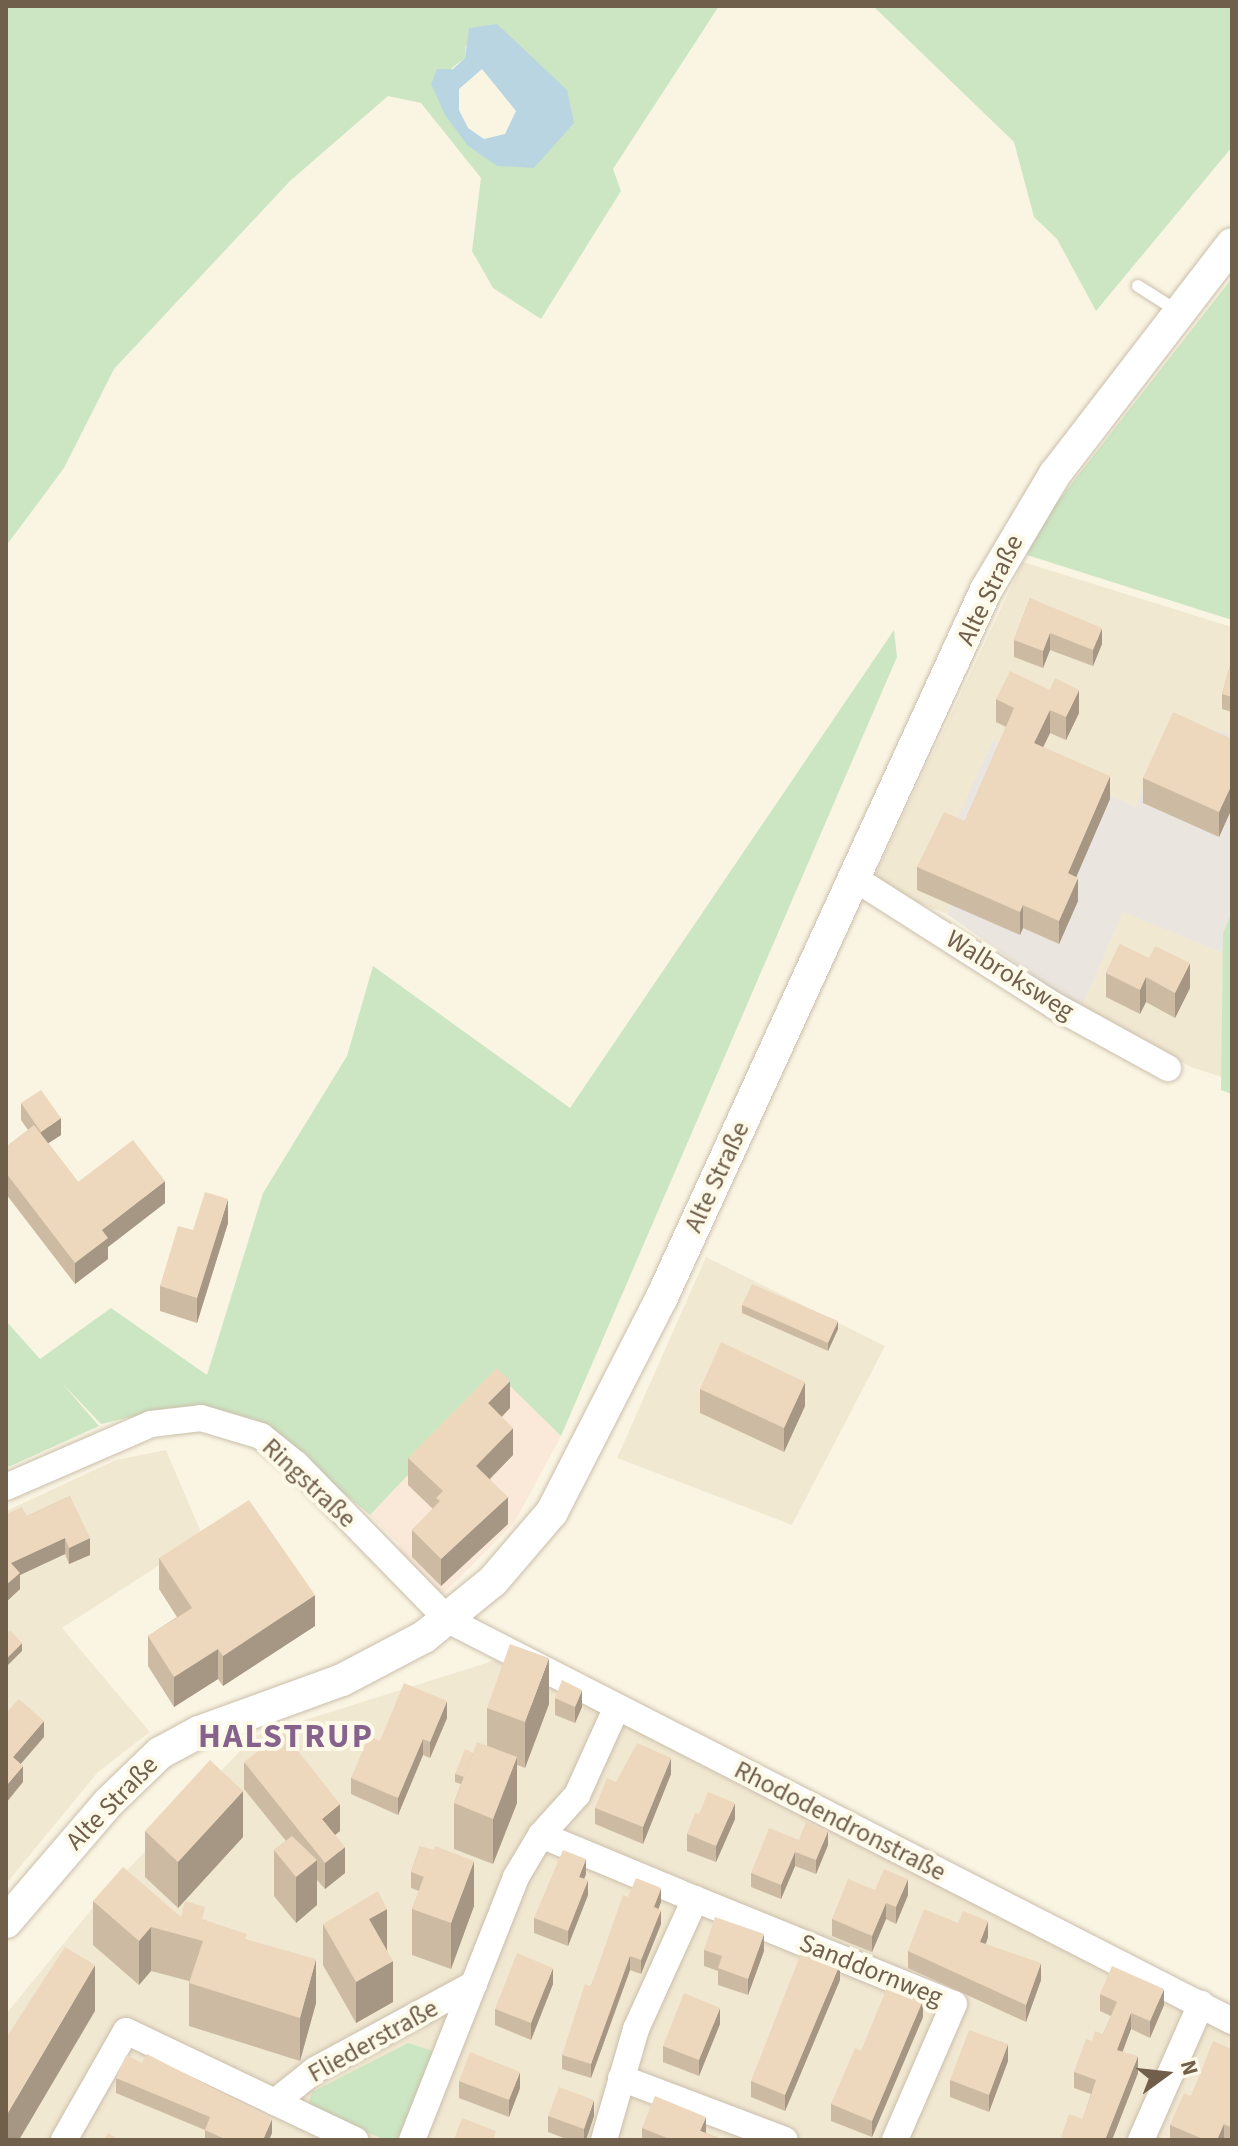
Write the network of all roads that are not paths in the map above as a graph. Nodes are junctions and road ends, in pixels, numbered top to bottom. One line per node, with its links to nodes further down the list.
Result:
1 (1232, 244): 3 (street, Alte Straße)
2 (1138, 286): 3 (lane)
3 (1179, 312): 4 (street, Alte Straße)
4 (854, 878): 5 (street, Walbroksweg); 7 (street, Alte Straße)
5 (1168, 1068)
6 (6, 1487): 7 (street, Ringstraße)
7 (448, 1620): 8 (street, Rhododendronstraße); 11 (street, Alte Straße)
8 (616, 1709): 9 (street, Fliederstraße); 13 (street, Rhododendronstraße)
9 (541, 1835): 10 (street, Sanddornweg); 12 (street, Fliederstraße)
10 (695, 1899): 15 (street); 22 (street, Sanddornweg)
11 (6, 1922)
12 (474, 1984): 16 (street, Fliederstraße); 17 (street, Fliederstraße)
13 (1201, 2004): 14 (street, Rhododendronstraße); 23 (street)
14 (1232, 2021)
15 (621, 2078): 20 (street); 21 (street)
16 (275, 2102): 18 (street, Fliederstraße); 19 (street, Fliederstraße)
17 (416, 2132)
18 (64, 2140)
19 (355, 2140)
20 (604, 2140)
21 (785, 2140)
22 (895, 2140)
23 (1141, 2140)

